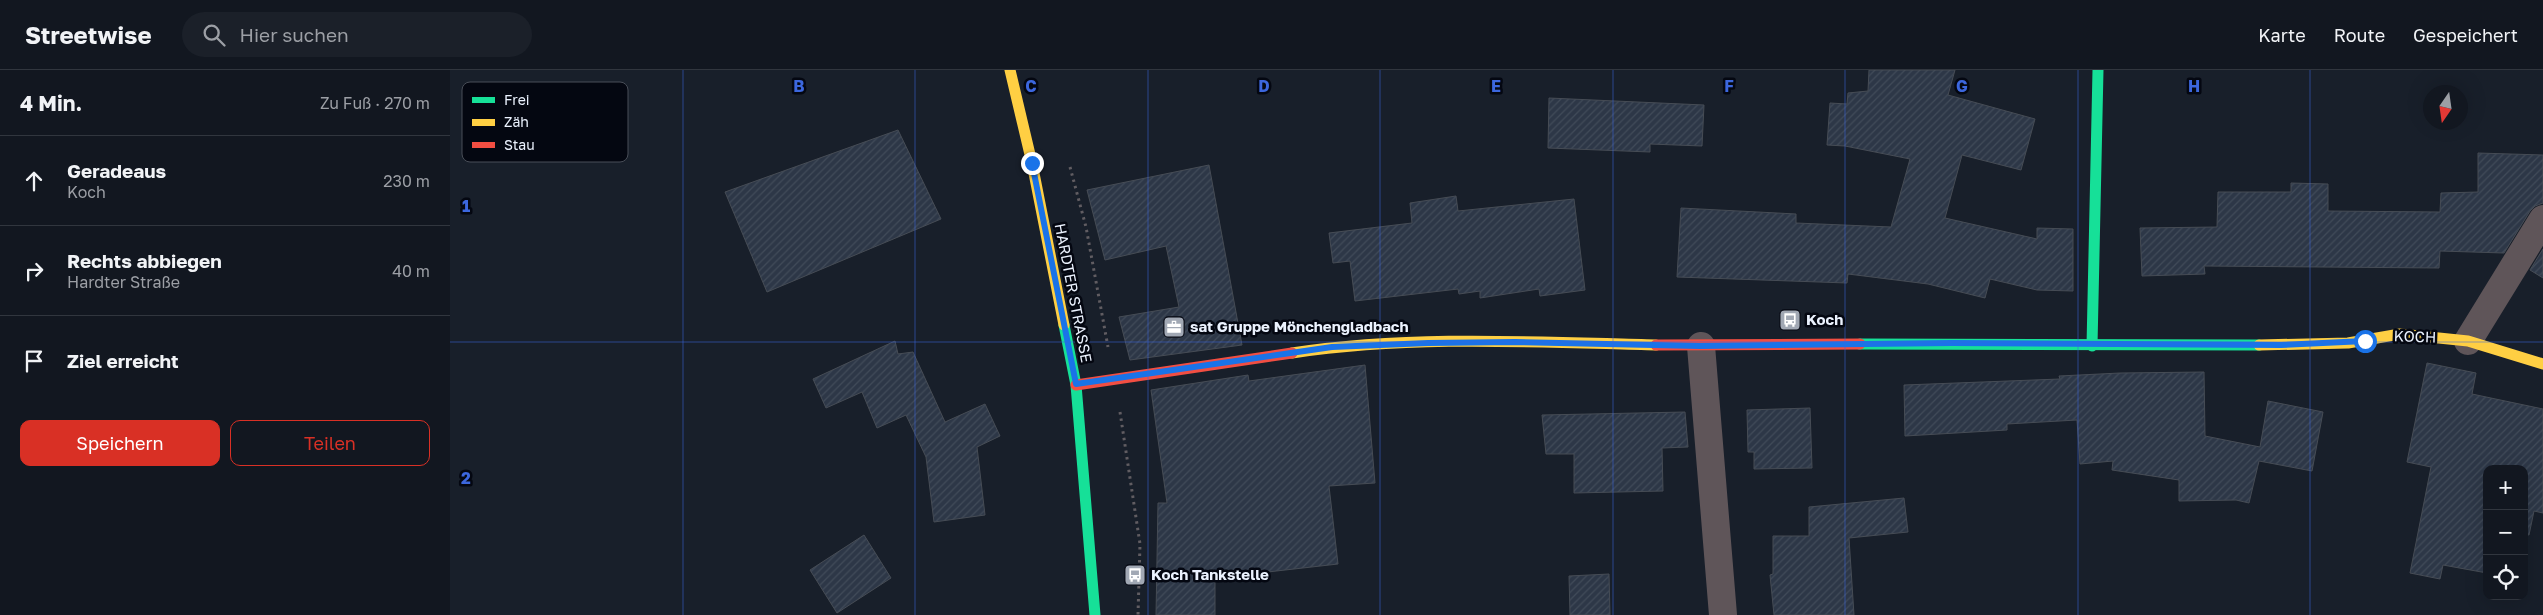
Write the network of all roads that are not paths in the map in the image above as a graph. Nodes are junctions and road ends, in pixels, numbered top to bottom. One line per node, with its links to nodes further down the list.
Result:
1 (1010, 70): 8 (street, HARDTER STRASSE)
2 (2098, 70): 6 (street)
3 (2543, 219): 4 (street)
4 (2468, 341): 6 (street, KOCH); 7 (street, KOCH)
5 (1700, 346): 6 (street, KOCH); 8 (street, KOCH); 10 (street)
6 (2092, 346)
7 (2543, 364)
8 (1076, 384): 9 (street, HARDTER STRASSE)
9 (1095, 615)
10 (1722, 615)

